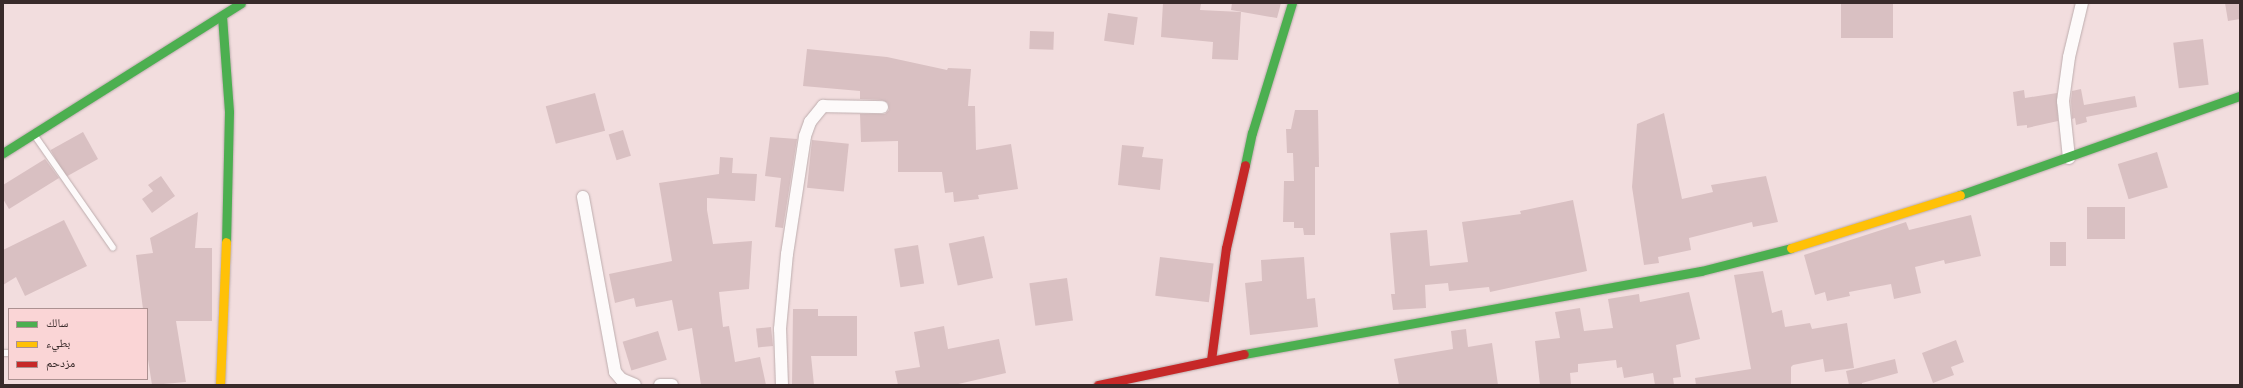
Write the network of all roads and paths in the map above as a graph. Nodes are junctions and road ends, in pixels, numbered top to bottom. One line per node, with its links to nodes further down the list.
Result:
1 (241, 3): 4 (street)
2 (1292, 3): 12 (street)
3 (2082, 3): 9 (street)
4 (222, 16): 7 (street); 14 (street)
5 (2240, 96): 9 (street)
6 (882, 106): 18 (street)
7 (35, 136): 8 (street); 11 (lane)
8 (3, 153)
9 (2069, 158): 12 (street)
10 (583, 196): 15 (street)
11 (113, 248)
12 (1211, 360): 13 (street)
13 (1121, 382): 19 (street)
14 (220, 385)
15 (634, 385)
16 (660, 385): 17 (street)
17 (672, 385)
18 (782, 385)
19 (1098, 385)

